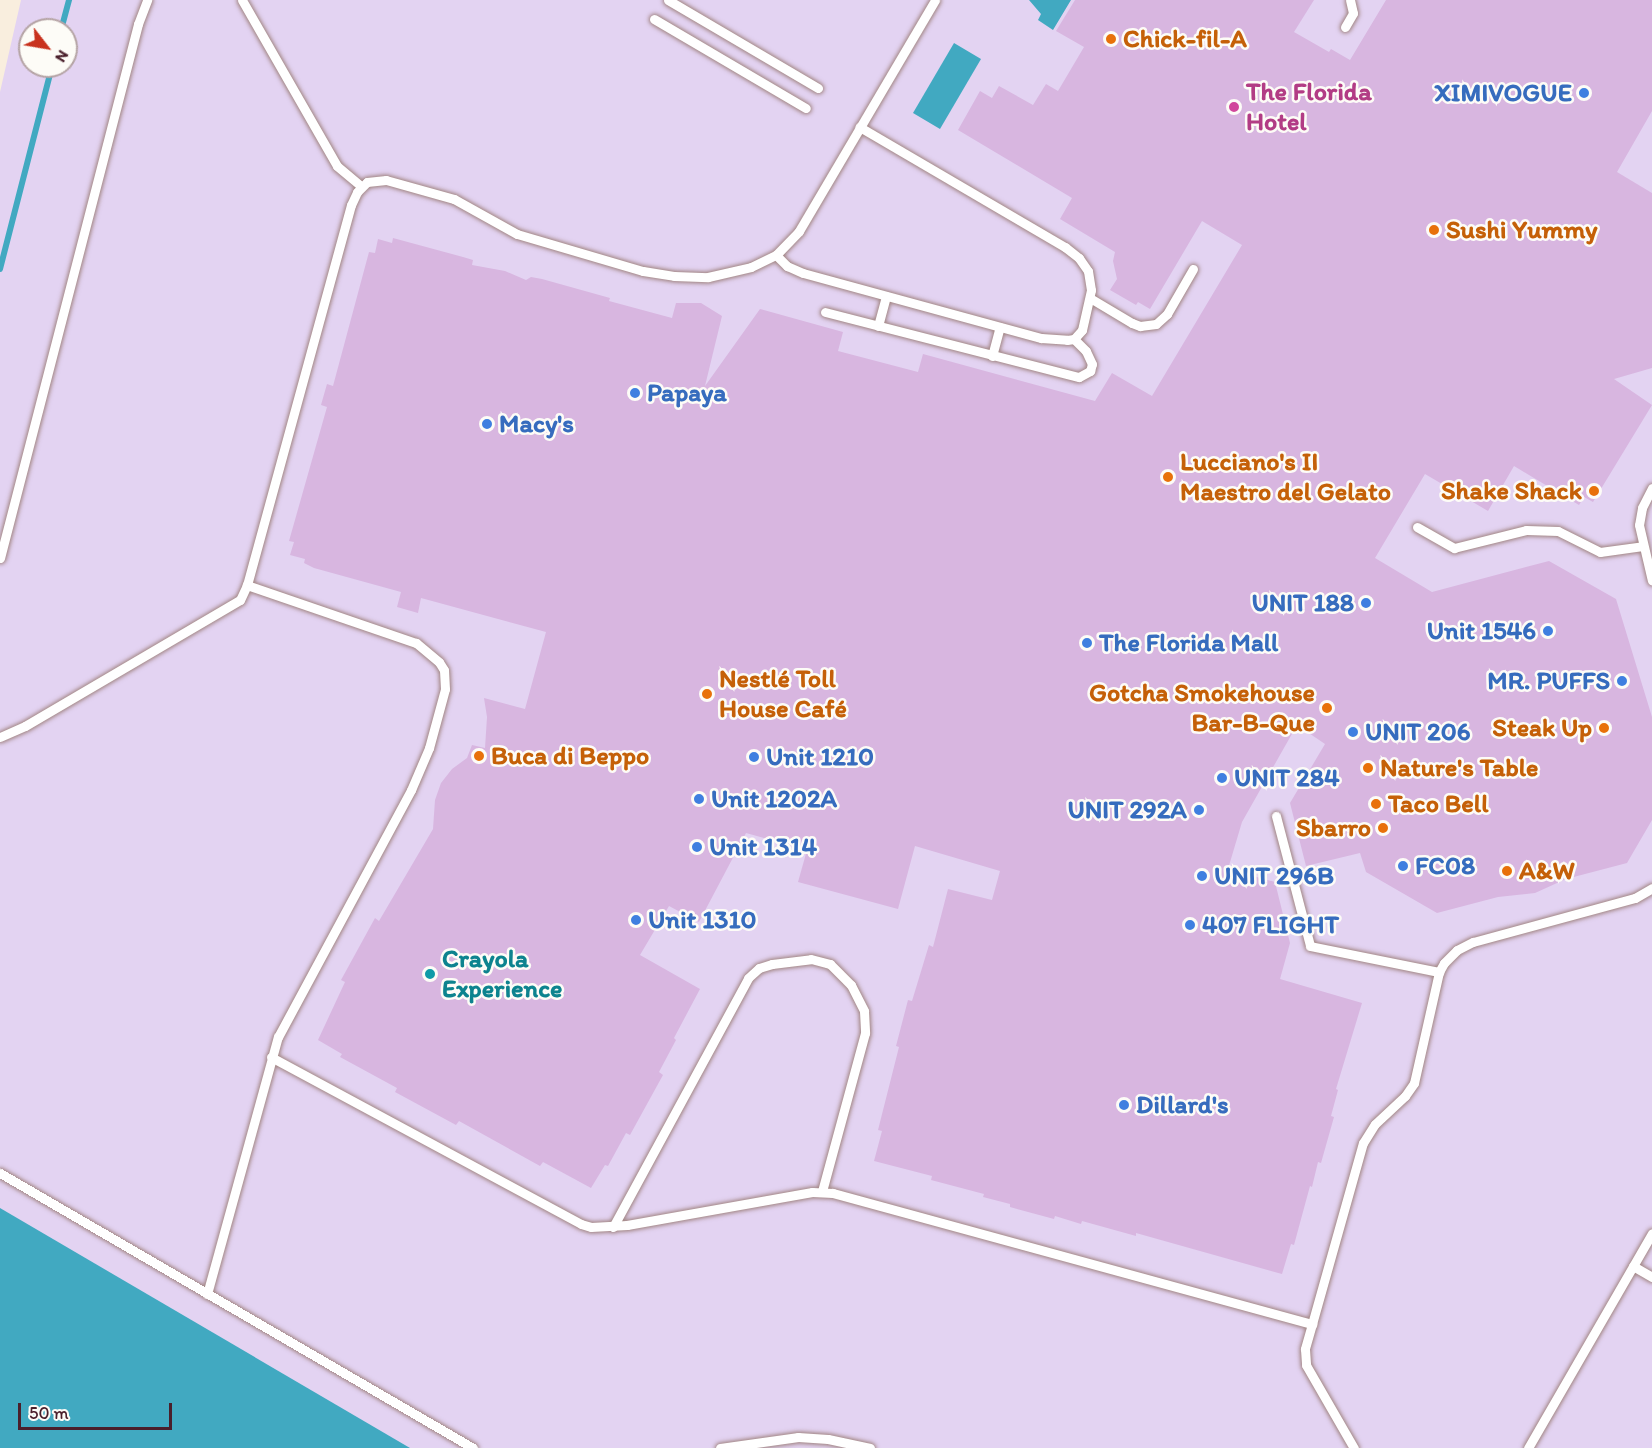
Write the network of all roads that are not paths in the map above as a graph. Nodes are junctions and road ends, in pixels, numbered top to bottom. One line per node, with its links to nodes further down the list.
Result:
1 (147, 0): 24 (lane)
2 (242, 0): 11 (lane)
3 (668, 0): 8 (lane)
4 (935, 0): 10 (lane)
5 (1350, 0): 7 (lane)
6 (654, 19): 9 (lane)
7 (1345, 27)
8 (818, 88)
9 (806, 108)
10 (860, 127): 12 (lane); 15 (lane)
11 (361, 186): 12 (lane); 26 (lane)
12 (776, 255): 14 (lane)
13 (1194, 269): 15 (lane)
14 (886, 296): 17 (lane); 18 (lane)
15 (1090, 298): 19 (lane)
16 (825, 312): 17 (lane)
17 (878, 326): 20 (lane)
18 (1000, 327): 19 (lane); 20 (lane)
19 (1074, 339): 20 (lane)
20 (992, 356)
21 (1652, 488): 23 (lane)
22 (1417, 527): 23 (lane)
23 (1643, 546): 25 (lane)
24 (0, 558)
25 (1652, 581)
26 (247, 585): 27 (lane); 31 (lane)
27 (0, 737)
28 (1276, 816): 30 (lane)
29 (1652, 888): 30 (lane)
30 (1439, 972): 39 (lane)
31 (271, 1057): 34 (lane); 38 (lane)
32 (0, 1173): 38 (lane)
33 (822, 1191): 34 (lane); 34 (lane); 39 (lane)
34 (613, 1227)
35 (1652, 1233): 36 (lane)
36 (1633, 1266): 37 (lane); 44 (lane)
37 (1652, 1277)
38 (207, 1294): 40 (lane)
39 (1312, 1324): 43 (lane)
40 (472, 1448)
41 (720, 1448): 42 (lane)
42 (870, 1448)
43 (1354, 1448)
44 (1528, 1448)

